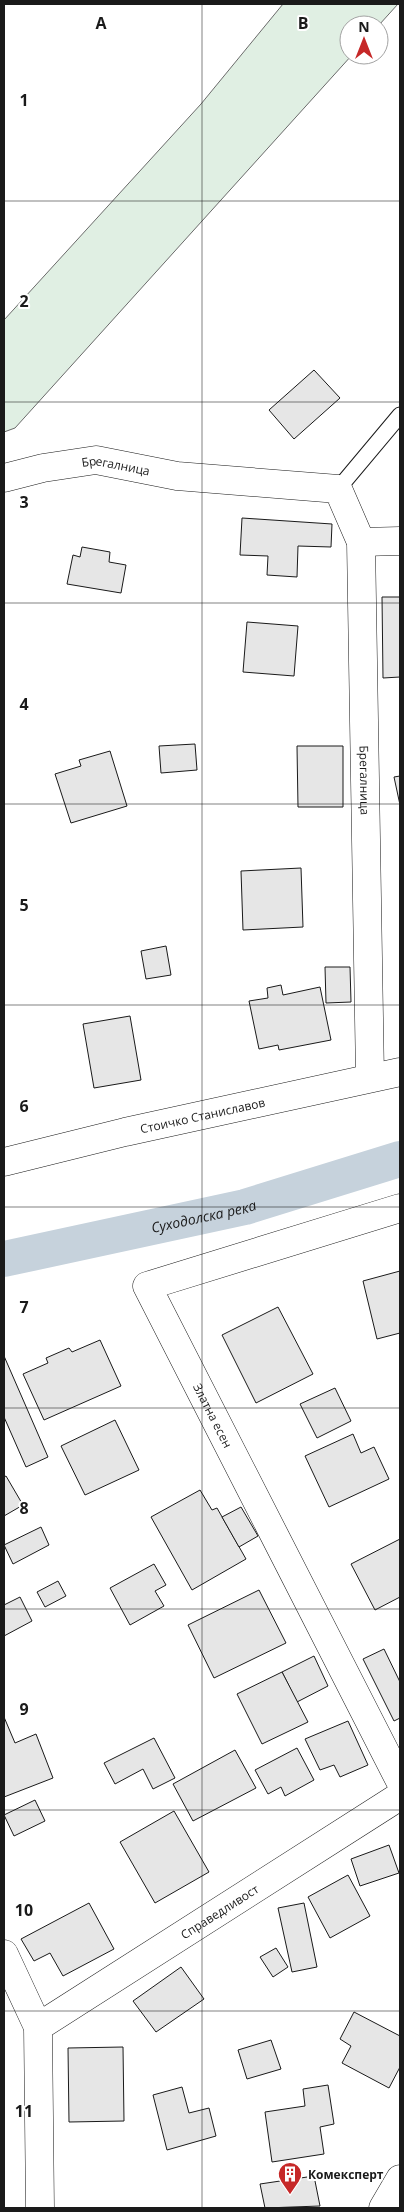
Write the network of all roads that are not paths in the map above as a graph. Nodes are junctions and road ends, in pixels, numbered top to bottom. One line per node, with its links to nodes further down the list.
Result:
1 (400, 415): 3 (lane)
2 (4, 478): 3 (street, Брегалница)
3 (338, 489): 5 (street, Брегалница)
4 (400, 541): 5 (street)
5 (361, 542): 7 (street, Брегалница)
6 (400, 1072): 7 (street, Стоичко Станиславов)
7 (370, 1077): 8 (street, Стоичко Станиславов)
8 (4, 1162)
9 (400, 1208): 10 (street, Златна есен)
10 (400, 1781)
11 (400, 1796): 13 (street, Справедливост)
12 (4, 1954): 13 (street)
13 (38, 2027): 15 (street)
14 (400, 2179): 16 (street)
15 (40, 2208)
16 (383, 2208)

